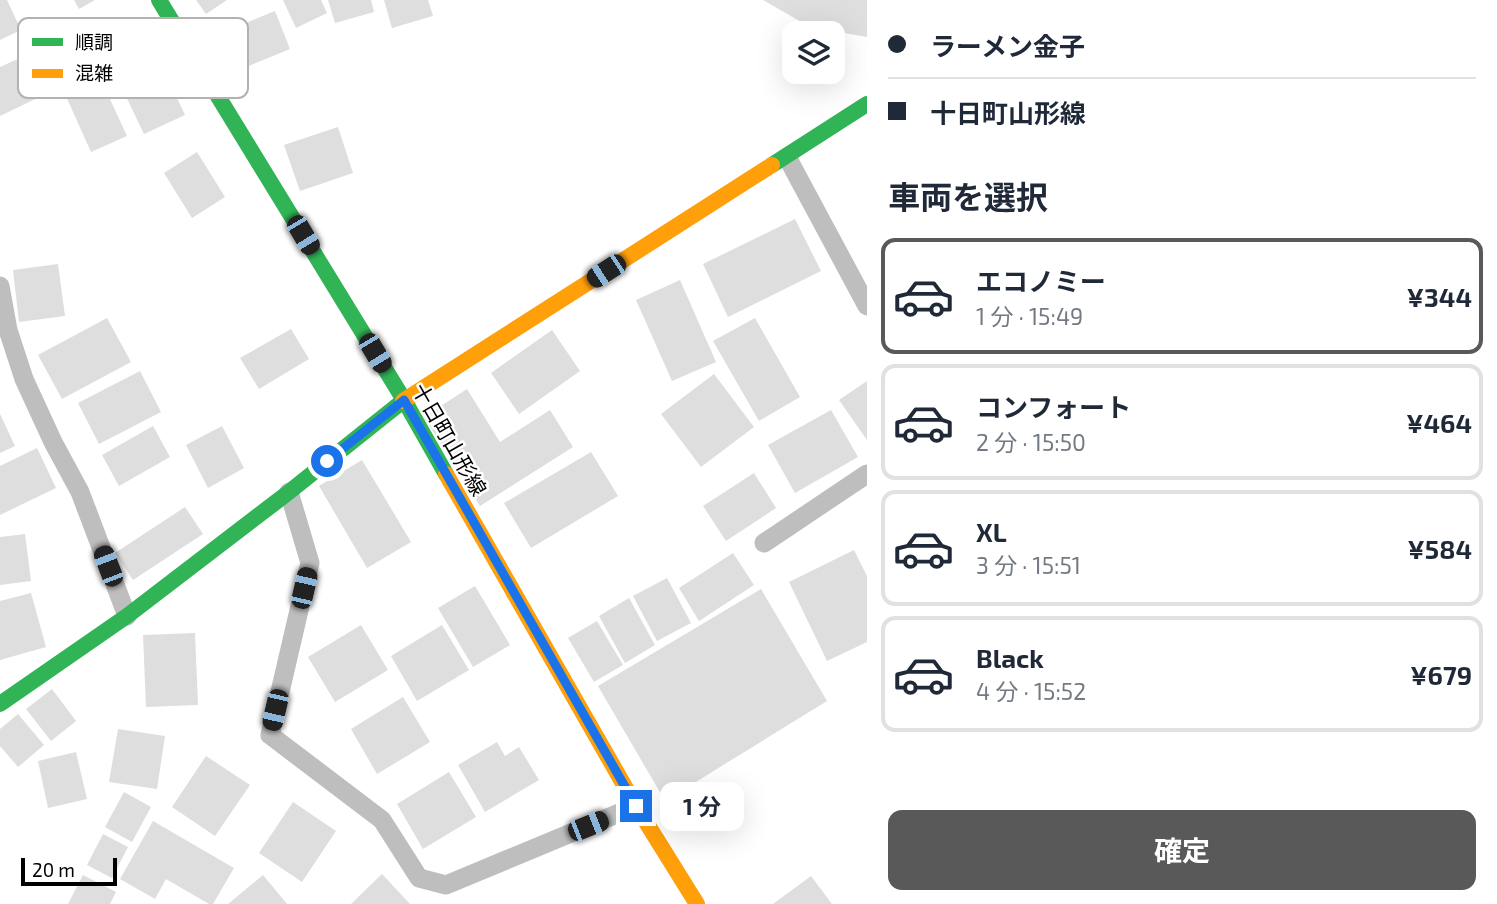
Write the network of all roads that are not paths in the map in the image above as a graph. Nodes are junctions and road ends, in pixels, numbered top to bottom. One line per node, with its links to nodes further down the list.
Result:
1 (159, 0): 2 (street, 十日町山形線)
2 (170, 18)
3 (219, 98): 8 (street, 十日町山形線)
4 (867, 104): 5 (street)
5 (786, 157): 7 (lane); 8 (street)
6 (0, 286): 12 (lane)
7 (867, 306)
8 (404, 400): 10 (street); 14 (street, 十日町山形線)
9 (867, 474): 11 (lane)
10 (289, 492): 12 (street); 14 (lane)
11 (764, 543)
12 (127, 616): 13 (street)
13 (0, 704)
14 (636, 806): 15 (street, 十日町山形線)
15 (697, 904)

